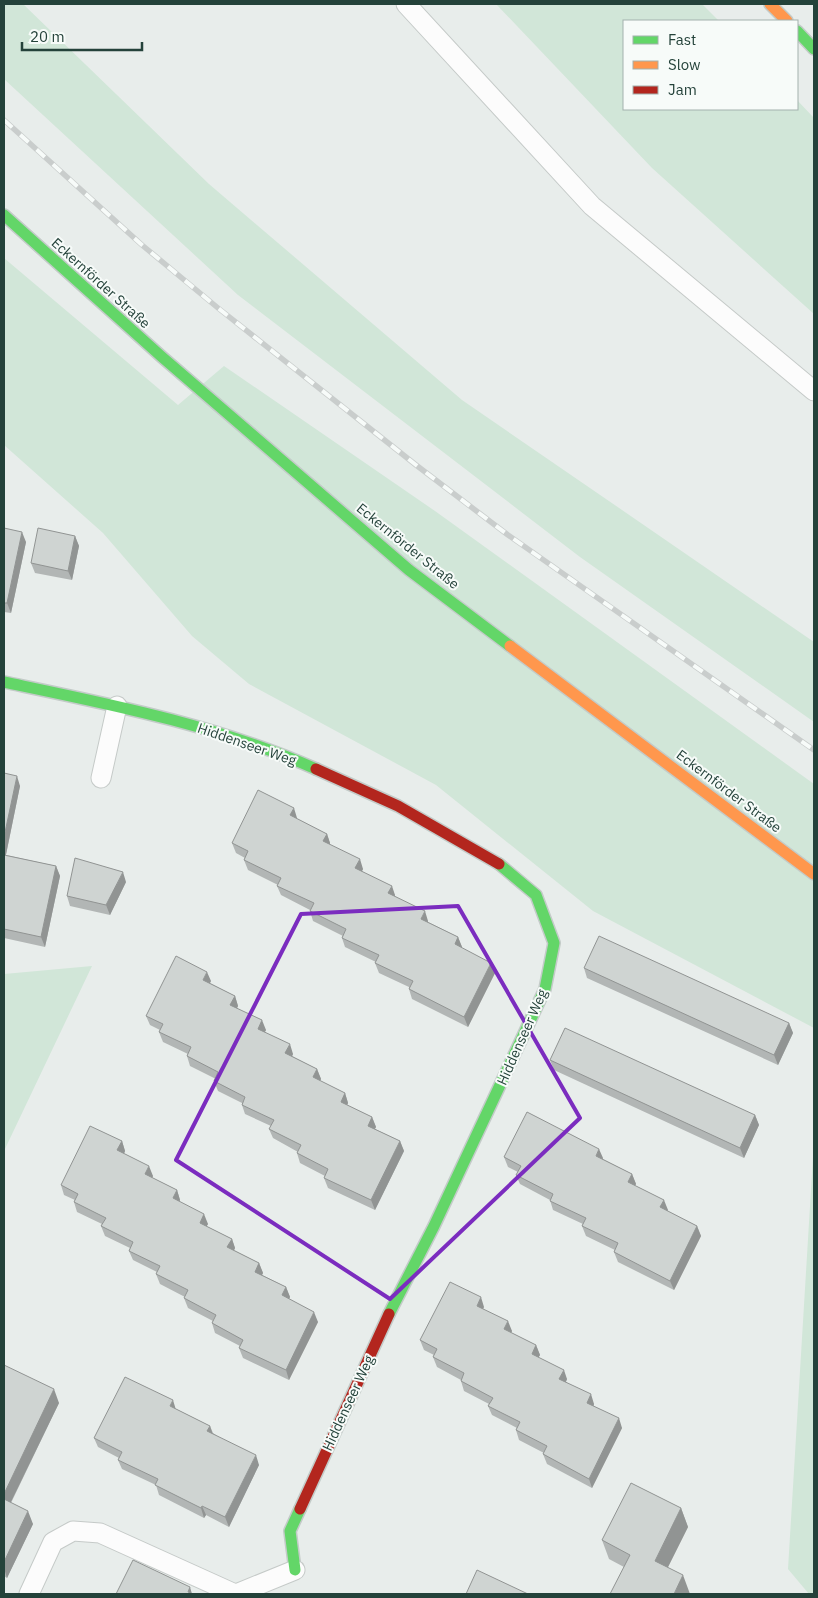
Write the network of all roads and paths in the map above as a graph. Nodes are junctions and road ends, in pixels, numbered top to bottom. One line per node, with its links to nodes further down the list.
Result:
1 (406, 4): 7 (lane)
2 (770, 4): 3 (main road)
3 (787, 20)
4 (798, 32): 5 (main road)
5 (814, 49)
6 (4, 215): 11 (main road, Eckernförder Straße)
7 (814, 392)
8 (4, 682): 9 (main road, Hiddenseer Weg)
9 (117, 706): 10 (lane); 12 (main road, Hiddenseer Weg)
10 (101, 778)
11 (814, 874)
12 (296, 1570): 14 (lane)
13 (29, 1594): 14 (lane)
14 (236, 1594)

